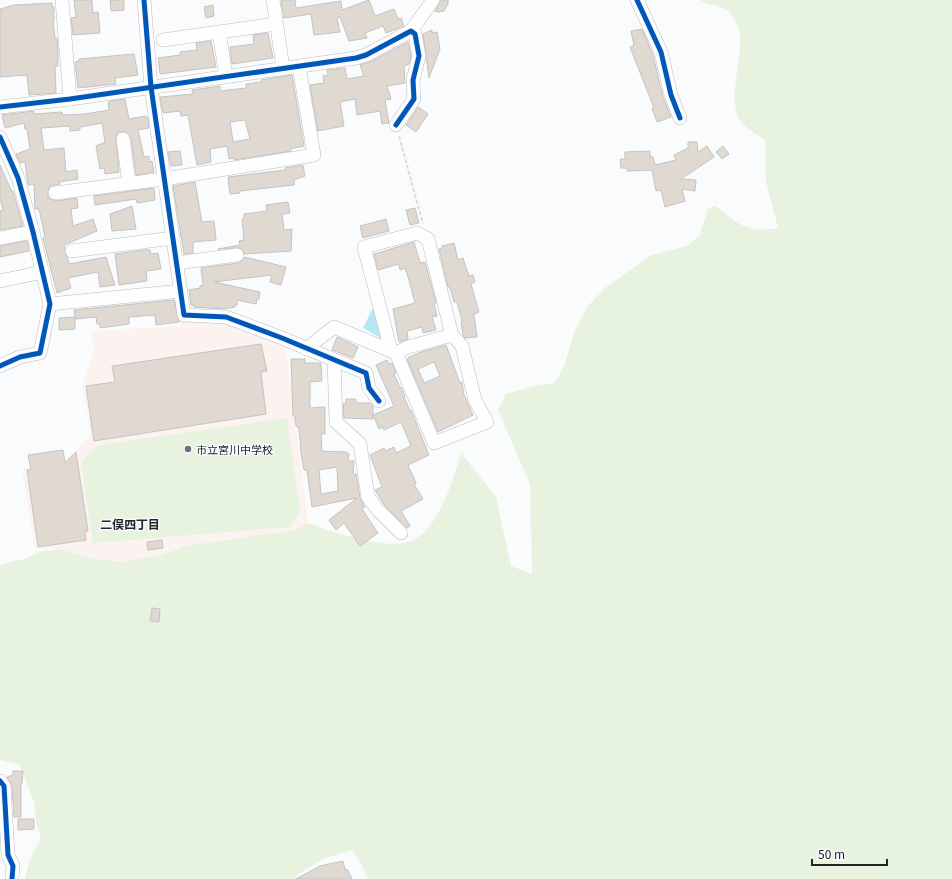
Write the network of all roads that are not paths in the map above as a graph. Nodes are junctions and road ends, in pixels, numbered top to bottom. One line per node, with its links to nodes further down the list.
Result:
1 (62, 0): 14 (street)
2 (144, 0): 13 (street)
3 (273, 0): 6 (street)
4 (433, 0): 7 (street)
5 (638, 0): 16 (street)
6 (276, 24): 8 (street); 11 (street)
7 (411, 31): 10 (street); 17 (street)
8 (218, 32): 9 (street); 12 (street)
9 (163, 40)
10 (299, 66): 11 (street); 20 (street)
11 (283, 68): 12 (street)
12 (226, 76): 13 (street)
13 (151, 87): 14 (street); 20 (street)
14 (70, 99): 15 (street)
15 (0, 107)
16 (680, 118)
17 (396, 125)
18 (0, 137): 23 (street)
19 (123, 139): 21 (street)
20 (164, 179): 21 (street); 25 (street)
21 (129, 183): 22 (street)
22 (55, 193)
23 (33, 232): 24 (street); 29 (street)
24 (0, 238)
25 (173, 238): 26 (street); 28 (street)
26 (72, 251)
27 (237, 255): 28 (street)
28 (176, 264): 31 (street)
29 (43, 272): 30 (street); 32 (street)
30 (0, 281)
31 (181, 291): 32 (street); 34 (street)
32 (50, 304): 37 (street)
33 (452, 335): 35 (street); 35 (street); 35 (street)
34 (306, 349): 35 (street); 36 (street)
35 (393, 352)
36 (334, 360): 38 (street); 39 (street)
37 (0, 366)
38 (379, 401)
39 (401, 533)
40 (0, 781): 41 (street)
41 (4, 859): 42 (street)
42 (12, 879)

